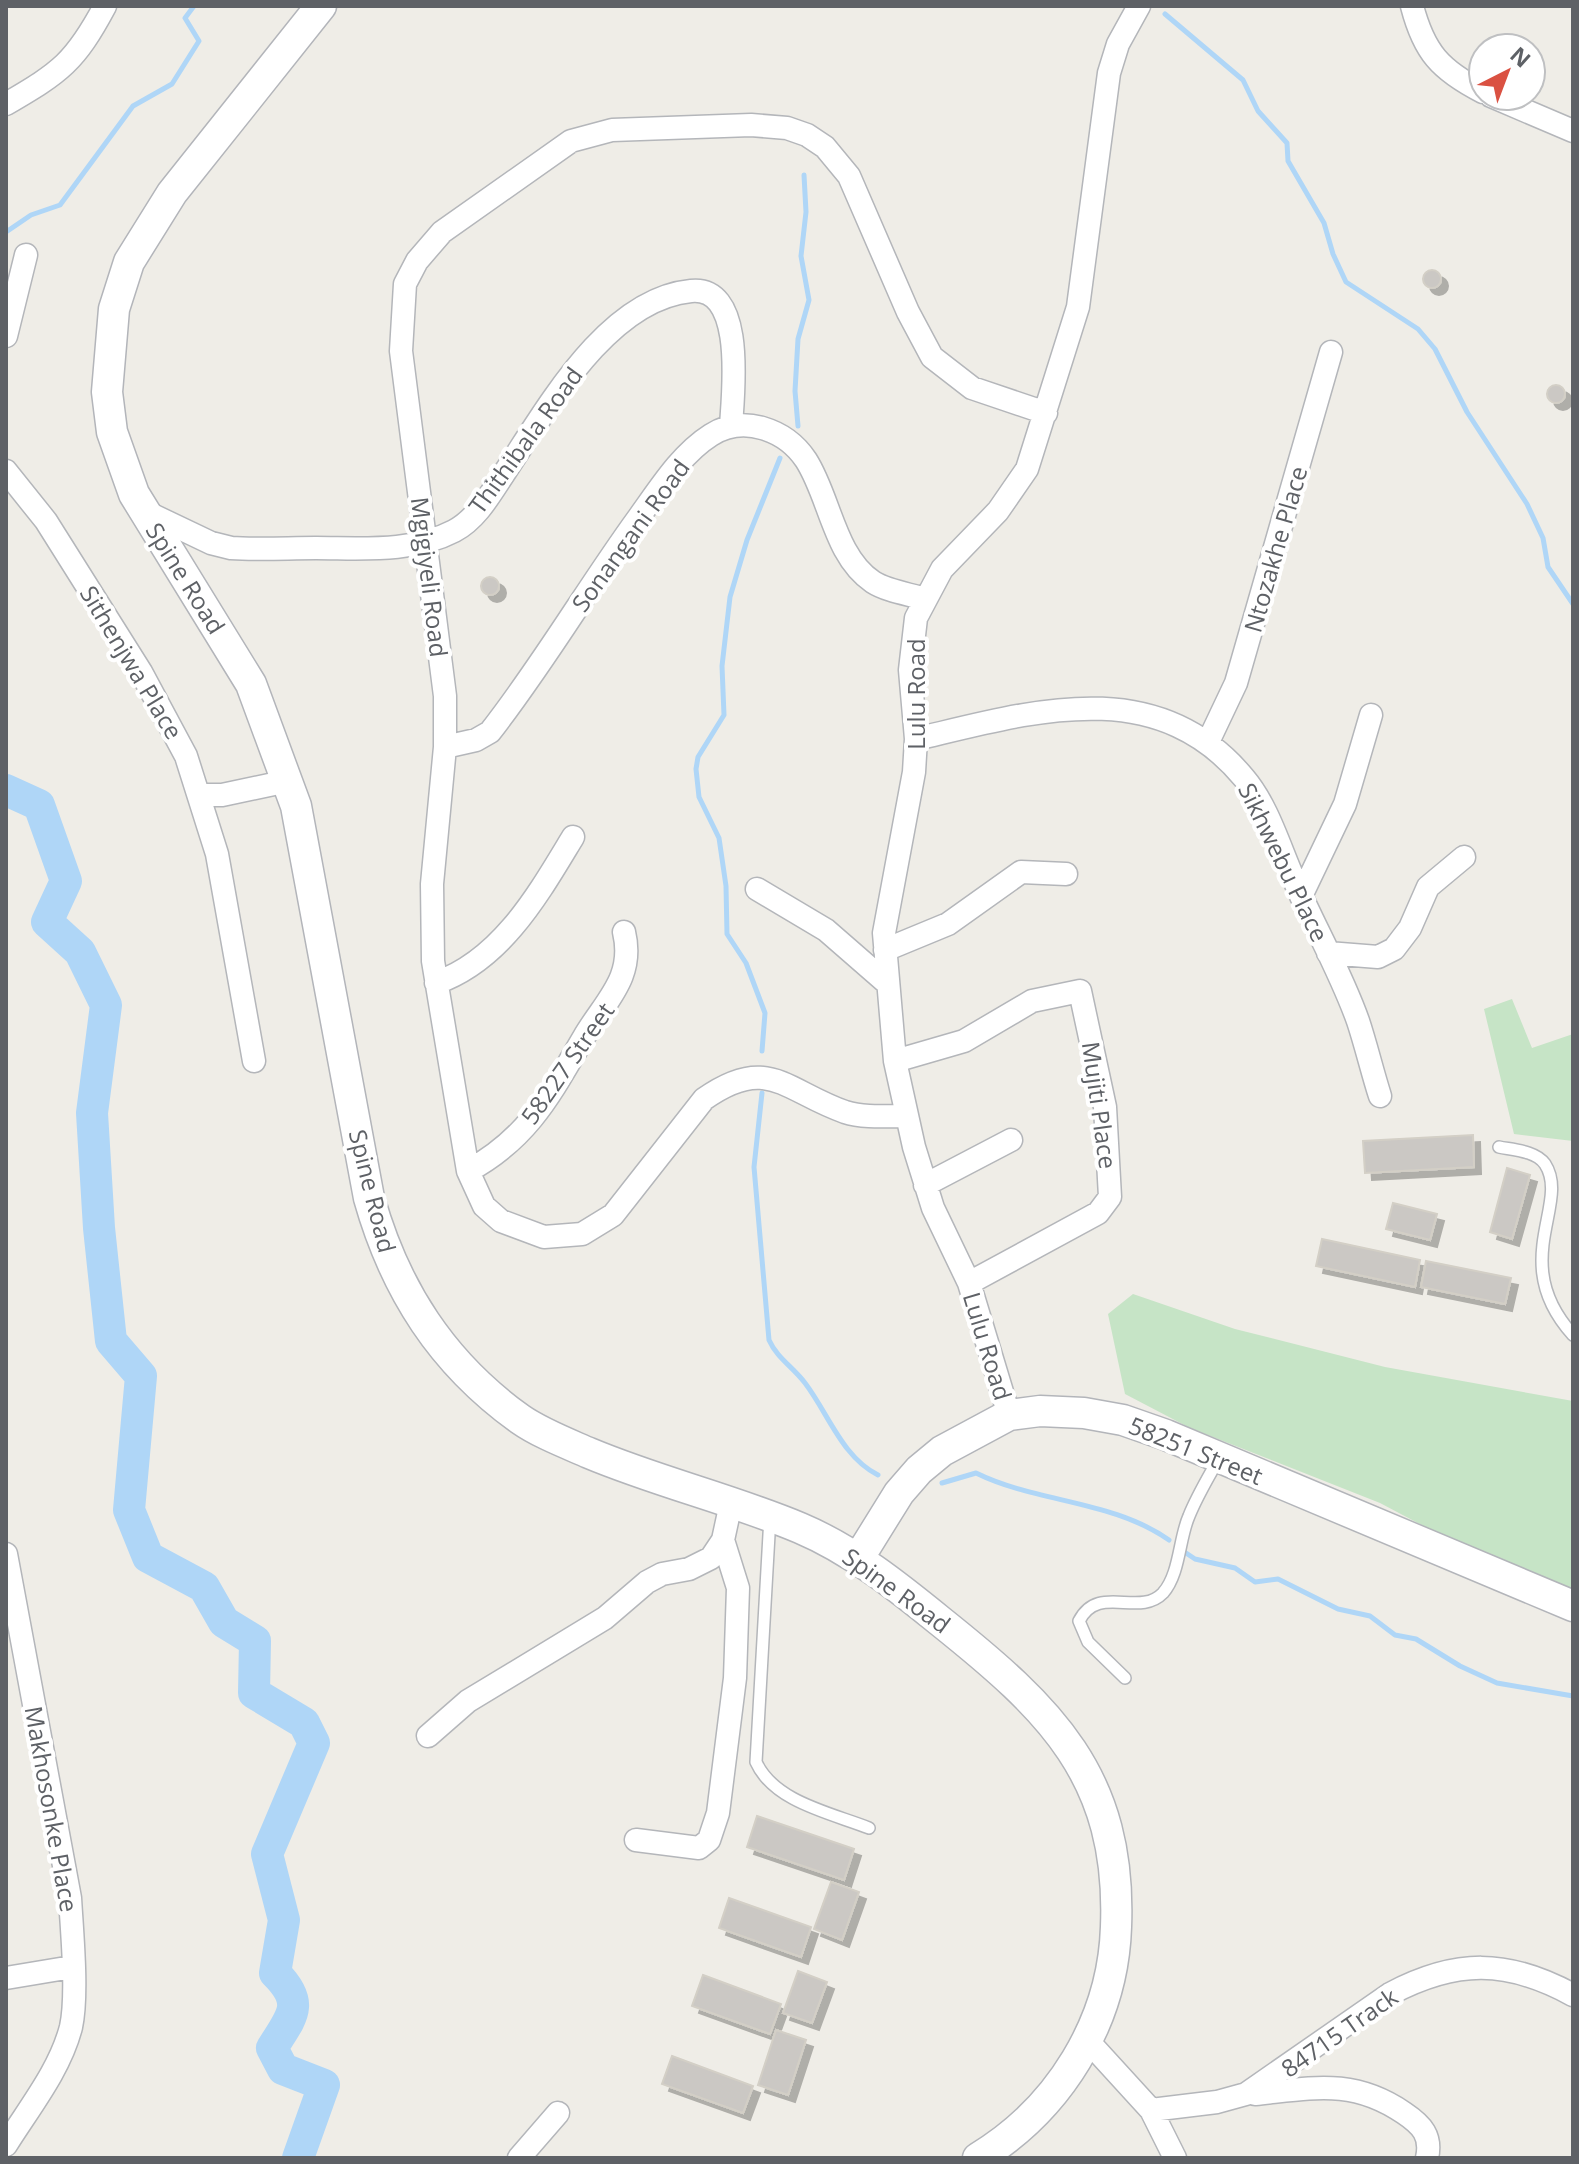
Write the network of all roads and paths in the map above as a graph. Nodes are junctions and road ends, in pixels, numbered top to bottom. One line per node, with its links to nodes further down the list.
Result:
1 (105, 6): 6 (street)
2 (321, 6): 15 (street, Spine Road)
3 (1139, 6): 12 (street, Lulu Road)
4 (1412, 6): 5 (street)
5 (1467, 80)
6 (6, 104)
7 (1528, 112): 8 (street)
8 (1573, 131)
9 (26, 255): 10 (street)
10 (6, 336)
11 (1331, 352): 20 (street, Ntozakhe Place)
12 (1046, 413): 16 (street, Mgigiyeli Road); 17 (street, Lulu Road)
13 (731, 426): 16 (street, Thithibala Road); 17 (street); 21 (street, Sonangani Road)
14 (6, 471): 23 (street, Sithenjwa Place)
15 (144, 511): 16 (street, Thithibala Road); 22 (street, Spine Road)
16 (426, 543): 21 (street, Mgigiyeli Road)
17 (925, 599): 19 (street, Lulu Road)
18 (1371, 715): 28 (street)
19 (916, 739): 20 (street, Sikhwebu Place); 30 (street, Lulu Road)
20 (1208, 742): 28 (street, Sikhwebu Place)
21 (445, 747): 32 (street, Mgigiyeli Road)
22 (288, 781): 23 (street); 46 (street, Spine Road)
23 (200, 795): 34 (street, Sithenjwa Place)
24 (573, 837): 32 (street)
25 (1464, 857): 31 (street)
26 (1066, 874): 30 (street)
27 (757, 889): 33 (street)
28 (1301, 896): 31 (street, Sikhwebu Place)
29 (624, 932): 40 (street, 58227 Street)
30 (885, 950): 33 (street, Lulu Road)
31 (1328, 953): 36 (street, Sikhwebu Place)
32 (436, 983): 40 (street, Mgigiyeli Road)
33 (888, 984): 35 (street, Lulu Road)
34 (254, 1061)
35 (895, 1061): 37 (street, Lulu Road); 42 (street, Mujiti Place)
36 (1380, 1096)
37 (906, 1116): 40 (street, Mgigiyeli Road); 41 (street, Lulu Road)
38 (1011, 1140): 41 (street)
39 (1499, 1147): 43 (lane)
40 (468, 1171)
41 (925, 1185): 42 (street, Lulu Road)
42 (969, 1283): 44 (street, Lulu Road)
43 (1573, 1335)
44 (1009, 1415): 45 (street, 58251 Street); 50 (street, 58251 Street)
45 (1218, 1459): 51 (street, 58251 Street); 52 (lane)
46 (731, 1503): 47 (street, Spine Road); 48 (street)
47 (770, 1517): 50 (street, Spine Road); 54 (lane)
48 (723, 1540): 53 (street); 55 (street)
49 (6, 1554): 56 (street, Makhosonke Place)
50 (858, 1559): 59 (street, Spine Road)
51 (1573, 1606)
52 (1125, 1678)
53 (428, 1736)
54 (869, 1828)
55 (636, 1840)
56 (72, 1967): 57 (street); 63 (street, Makhosonke Place)
57 (6, 1978)
58 (1573, 1995): 60 (street, 84715 Track)
59 (1088, 2041): 61 (street); 65 (street, Spine Road)
60 (1246, 2094): 61 (street, 84715 Track); 67 (street)
61 (1151, 2110): 66 (street)
62 (558, 2113): 64 (street)
63 (6, 2145)
64 (519, 2158)
65 (978, 2158)
66 (1175, 2158)
67 (1427, 2158)

